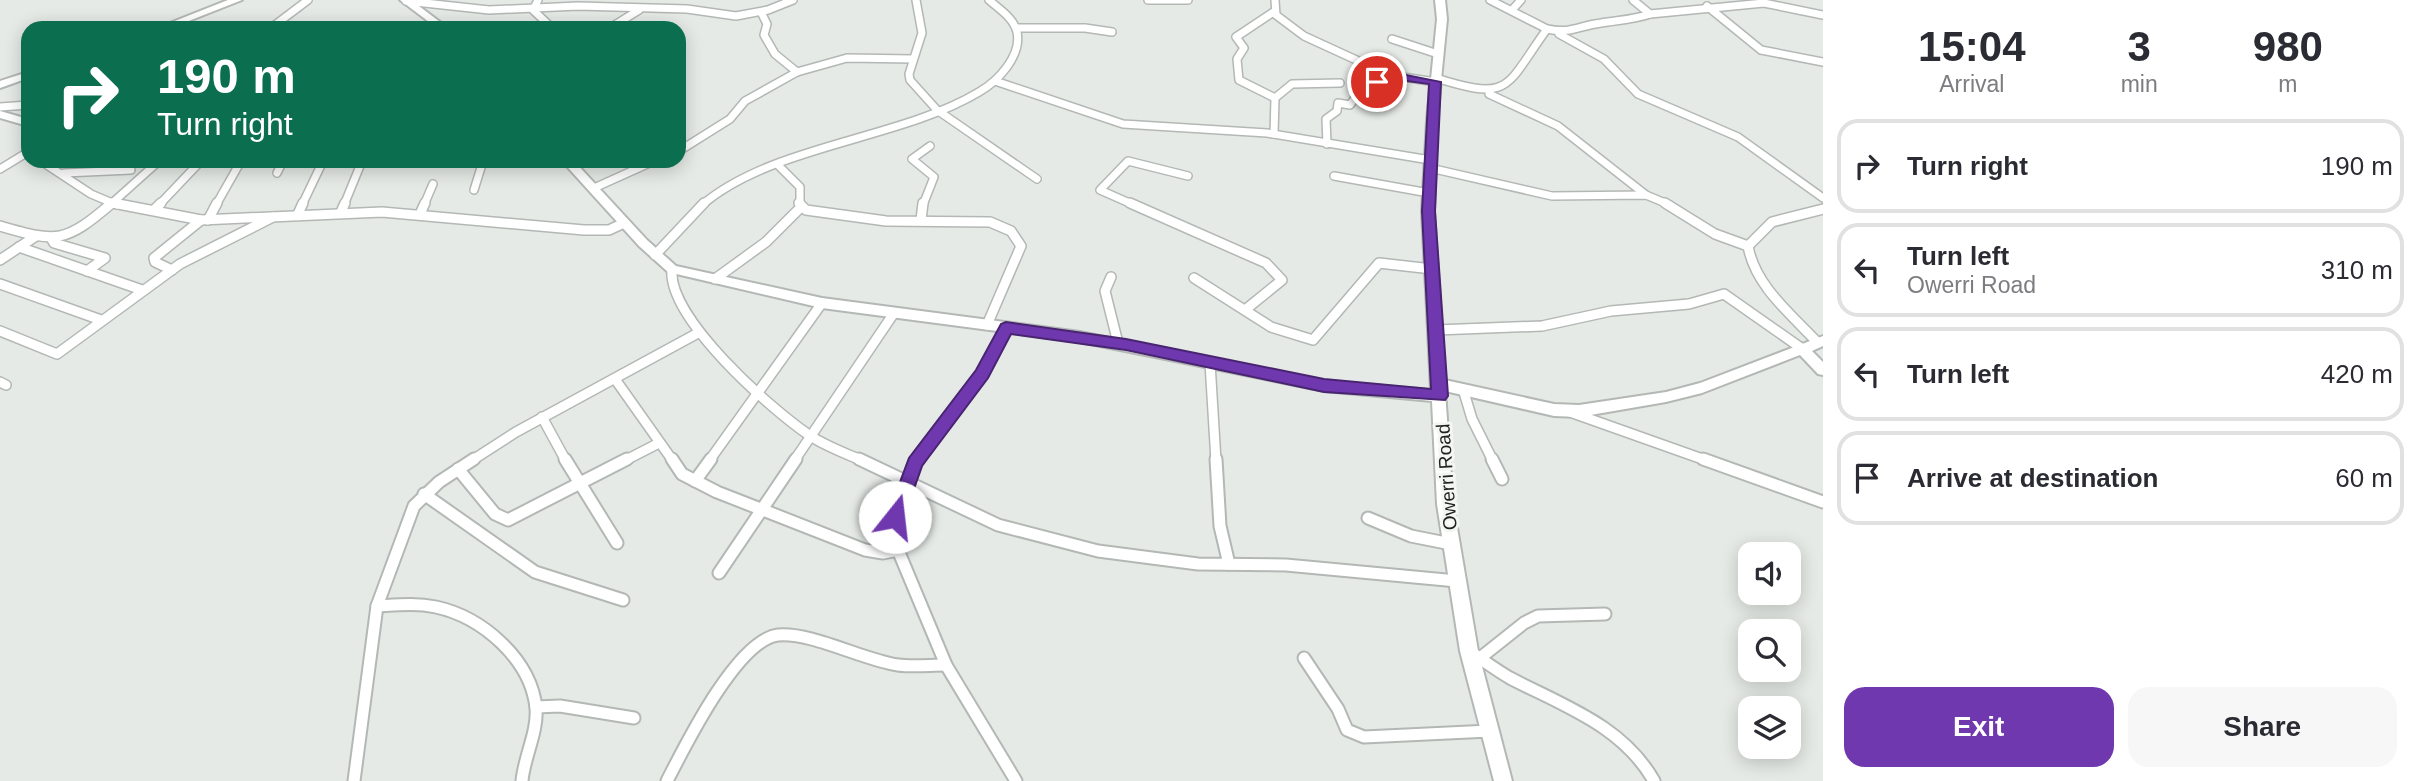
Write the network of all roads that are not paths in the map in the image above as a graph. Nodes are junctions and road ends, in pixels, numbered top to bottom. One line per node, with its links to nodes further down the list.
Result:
1 (237, 0): 26 (main road)
2 (308, 0): 27 (street)
3 (538, 0): 20 (street)
4 (793, 0): 23 (street)
5 (916, 0): 37 (street)
6 (989, 0): 31 (street)
7 (1148, 0): 8 (street)
8 (1188, 0)
9 (1275, 0): 22 (street)
10 (1440, 0): 36 (main road, Owerri Road)
11 (1490, 0): 21 (street)
12 (1521, 0): 21 (street)
13 (1633, 0): 24 (street)
14 (1802, 0): 18 (street)
15 (406, 1): 16 (street); 28 (main road)
16 (440, 2): 20 (street)
17 (1707, 4): 18 (street); 24 (street); 38 (street)
18 (1795, 7): 25 (street)
19 (640, 9): 20 (street); 23 (street); 30 (street)
20 (533, 10): 29 (street)
21 (1511, 10): 32 (street)
22 (1275, 11): 40 (street); 47 (street)
23 (761, 12): 39 (street)
24 (1650, 14): 34 (street)
25 (1823, 15)
26 (181, 21)
27 (278, 21)
28 (433, 21)
29 (545, 21)
30 (621, 21)
31 (1016, 28): 33 (street); 43 (street)
32 (1546, 30): 34 (street); 46 (street)
33 (1112, 32)
34 (1559, 34): 82 (street)
35 (1392, 39): 36 (street)
36 (1438, 54): 42 (main road, Owerri Road)
37 (913, 59): 39 (street); 50 (street)
38 (1823, 62)
39 (797, 72): 56 (street)
40 (1391, 76): 42 (street); 54 (street)
41 (21, 78): 45 (main road)
42 (1436, 80): 46 (street); 58 (main road, Owerri Road)
43 (995, 81): 50 (street); 53 (street)
44 (1340, 83): 47 (street)
45 (0, 85)
46 (1489, 94): 81 (street)
47 (1275, 98): 53 (street)
48 (21, 106): 49 (street)
49 (0, 107)
50 (937, 110): 59 (street); 76 (street)
51 (0, 114): 52 (main road)
52 (21, 121)
53 (1274, 134): 54 (street)
54 (1327, 144): 58 (street)
55 (930, 146): 92 (street)
56 (686, 147)
57 (21, 156): 70 (street)
58 (1430, 164): 80 (main road, Owerri Road); 81 (street)
59 (778, 165): 84 (street); 99 (street)
60 (54, 168): 72 (street)
61 (152, 168): 83 (street)
62 (194, 168): 85 (street)
63 (237, 168): 91 (street)
64 (280, 168): 73 (street)
65 (320, 168): 88 (street)
66 (359, 168): 87 (street)
67 (481, 168): 79 (street)
68 (575, 168): 78 (main road)
69 (638, 168): 78 (street)
70 (0, 169)
71 (131, 170): 72 (street)
72 (64, 173): 83 (street)
73 (277, 173)
74 (1188, 176): 111 (street)
75 (1334, 176): 80 (street)
76 (1037, 179)
77 (433, 184): 89 (street)
78 (594, 188): 93 (main road)
79 (474, 190)
80 (1429, 193): 102 (main road, Owerri Road)
81 (1646, 195): 97 (street)
82 (1823, 198)
83 (116, 203): 85 (street); 96 (street)
84 (802, 207): 92 (street); 107 (street)
85 (155, 209): 91 (street)
86 (1823, 209): 97 (street)
87 (341, 212): 88 (street); 89 (street)
88 (298, 214): 90 (street)
89 (420, 214): 93 (street)
90 (276, 216): 91 (street); 103 (street)
91 (204, 220): 103 (street)
92 (921, 220): 114 (street)
93 (624, 223): 99 (main road)
94 (0, 226): 95 (street)
95 (36, 236): 96 (street); 98 (street)
96 (51, 238): 104 (street)
97 (1748, 246): 120 (street)
98 (19, 247): 100 (street); 104 (street)
99 (655, 255): 101 (main road)
100 (0, 260)
101 (672, 269): 107 (main road); 118 (street)
102 (1432, 269): 111 (street); 116 (main road, Owerri Road)
103 (172, 270): 109 (street)
104 (87, 271): 109 (street)
105 (1111, 277): 121 (street)
106 (1194, 278): 111 (street)
107 (715, 279): 110 (main road)
108 (0, 284): 113 (street)
109 (142, 290): 113 (street)
110 (822, 303): 112 (main road); 128 (street)
111 (1245, 310)
112 (894, 313): 114 (main road); 131 (street)
113 (101, 320): 117 (street)
114 (987, 325): 115 (main road)
115 (1006, 327): 121 (main road); 136 (street)
116 (1436, 330): 122 (street); 127 (main road, Owerri Road)
117 (4, 333): 119 (street)
118 (698, 333): 125 (street); 128 (street)
119 (0, 341)
120 (1820, 342): 122 (main road)
121 (1118, 343): 123 (main road)
122 (1801, 348): 124 (main road); 129 (main road)
123 (1209, 363): 127 (main road); 145 (street)
124 (1823, 370)
125 (615, 379): 130 (street); 132 (street)
126 (1464, 389): 127 (main road); 129 (main road); 134 (street)
127 (1439, 390): 143 (main road, Owerri Road)
128 (756, 391): 131 (street); 135 (street)
129 (1569, 412): 139 (street)
130 (541, 417): 133 (street); 137 (street)
131 (812, 437): 136 (street); 140 (street)
132 (659, 443): 135 (street); 137 (street)
133 (458, 469): 137 (street); 138 (street)
134 (1502, 479)
135 (695, 481): 140 (street)
136 (906, 482): 144 (street); 145 (street)
137 (579, 484): 142 (street)
138 (424, 494): 148 (street); 149 (street)
139 (1823, 502)
140 (762, 510): 144 (street); 146 (street)
141 (1368, 518): 143 (street)
142 (617, 543)
143 (1451, 544): 147 (main road, Owerri Road)
144 (898, 550): 153 (street)
145 (1229, 564): 147 (street)
146 (719, 573)
147 (1457, 581): 151 (main road, Owerri Road)
148 (623, 600)
149 (377, 606): 154 (street); 157 (street)
150 (1605, 614): 151 (street)
151 (1474, 655): 156 (main road, Owerri Road); 162 (street)
152 (1304, 658): 156 (street)
153 (946, 665): 159 (street); 160 (street)
154 (536, 707): 155 (street); 158 (street)
155 (634, 718)
156 (1490, 731): 161 (main road, Owerri Road)
157 (354, 781)
158 (522, 781)
159 (667, 781)
160 (1016, 781)
161 (1503, 781)
162 (1654, 781)

